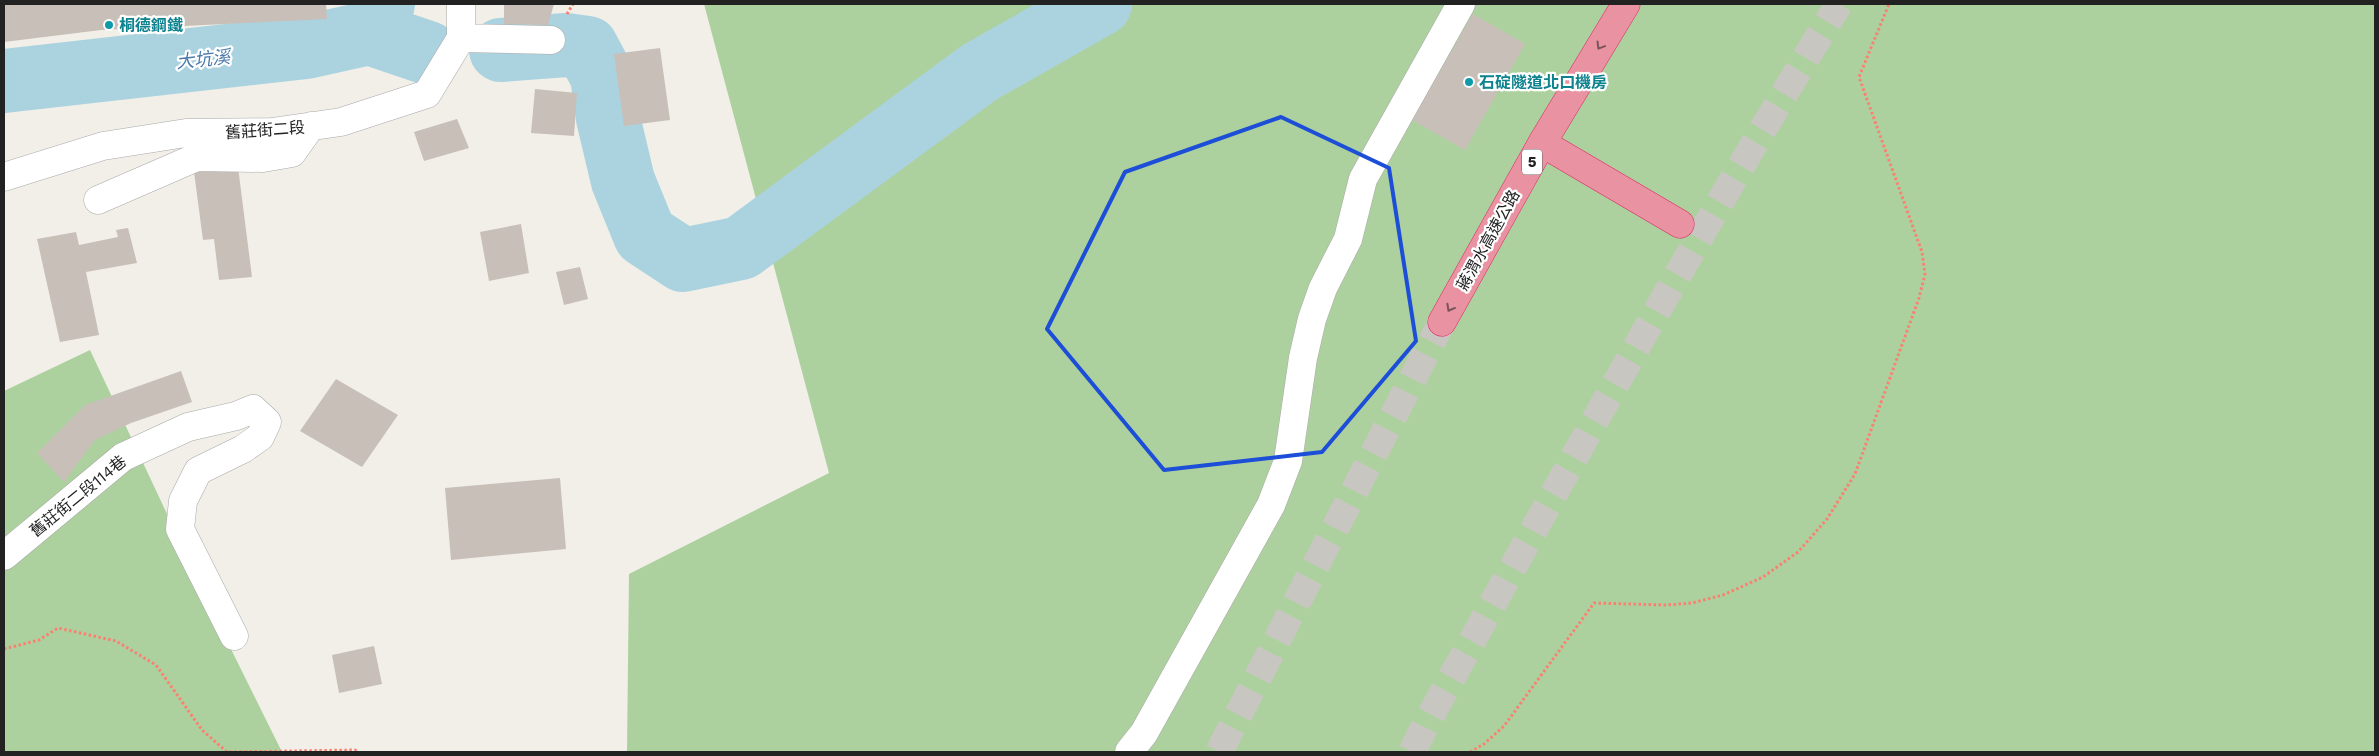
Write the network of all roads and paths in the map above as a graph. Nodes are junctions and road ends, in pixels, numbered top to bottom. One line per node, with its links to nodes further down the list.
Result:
1 (461, 4): 5 (street)
2 (1461, 4): 17 (street)
3 (1626, 4): 8 (highway, 蔣渭水高速公路 / 5, one-way to 8)
4 (1889, 4): 18 (path)
5 (462, 38): 6 (street); 7 (street, 舊莊街二段)
6 (551, 40)
7 (311, 126): 9 (street, 舊莊街二段); 10 (street)
8 (1542, 143): 11 (highway); 12 (highway, 蔣渭水高速公路 / 5, one-way to 12)
9 (4, 177)
10 (98, 200)
11 (1680, 224)
12 (1442, 322)
13 (4, 556): 14 (street, 舊莊街二段114巷)
14 (234, 636)
15 (4, 649): 16 (path)
16 (358, 752)
17 (1129, 752)
18 (1470, 752)

